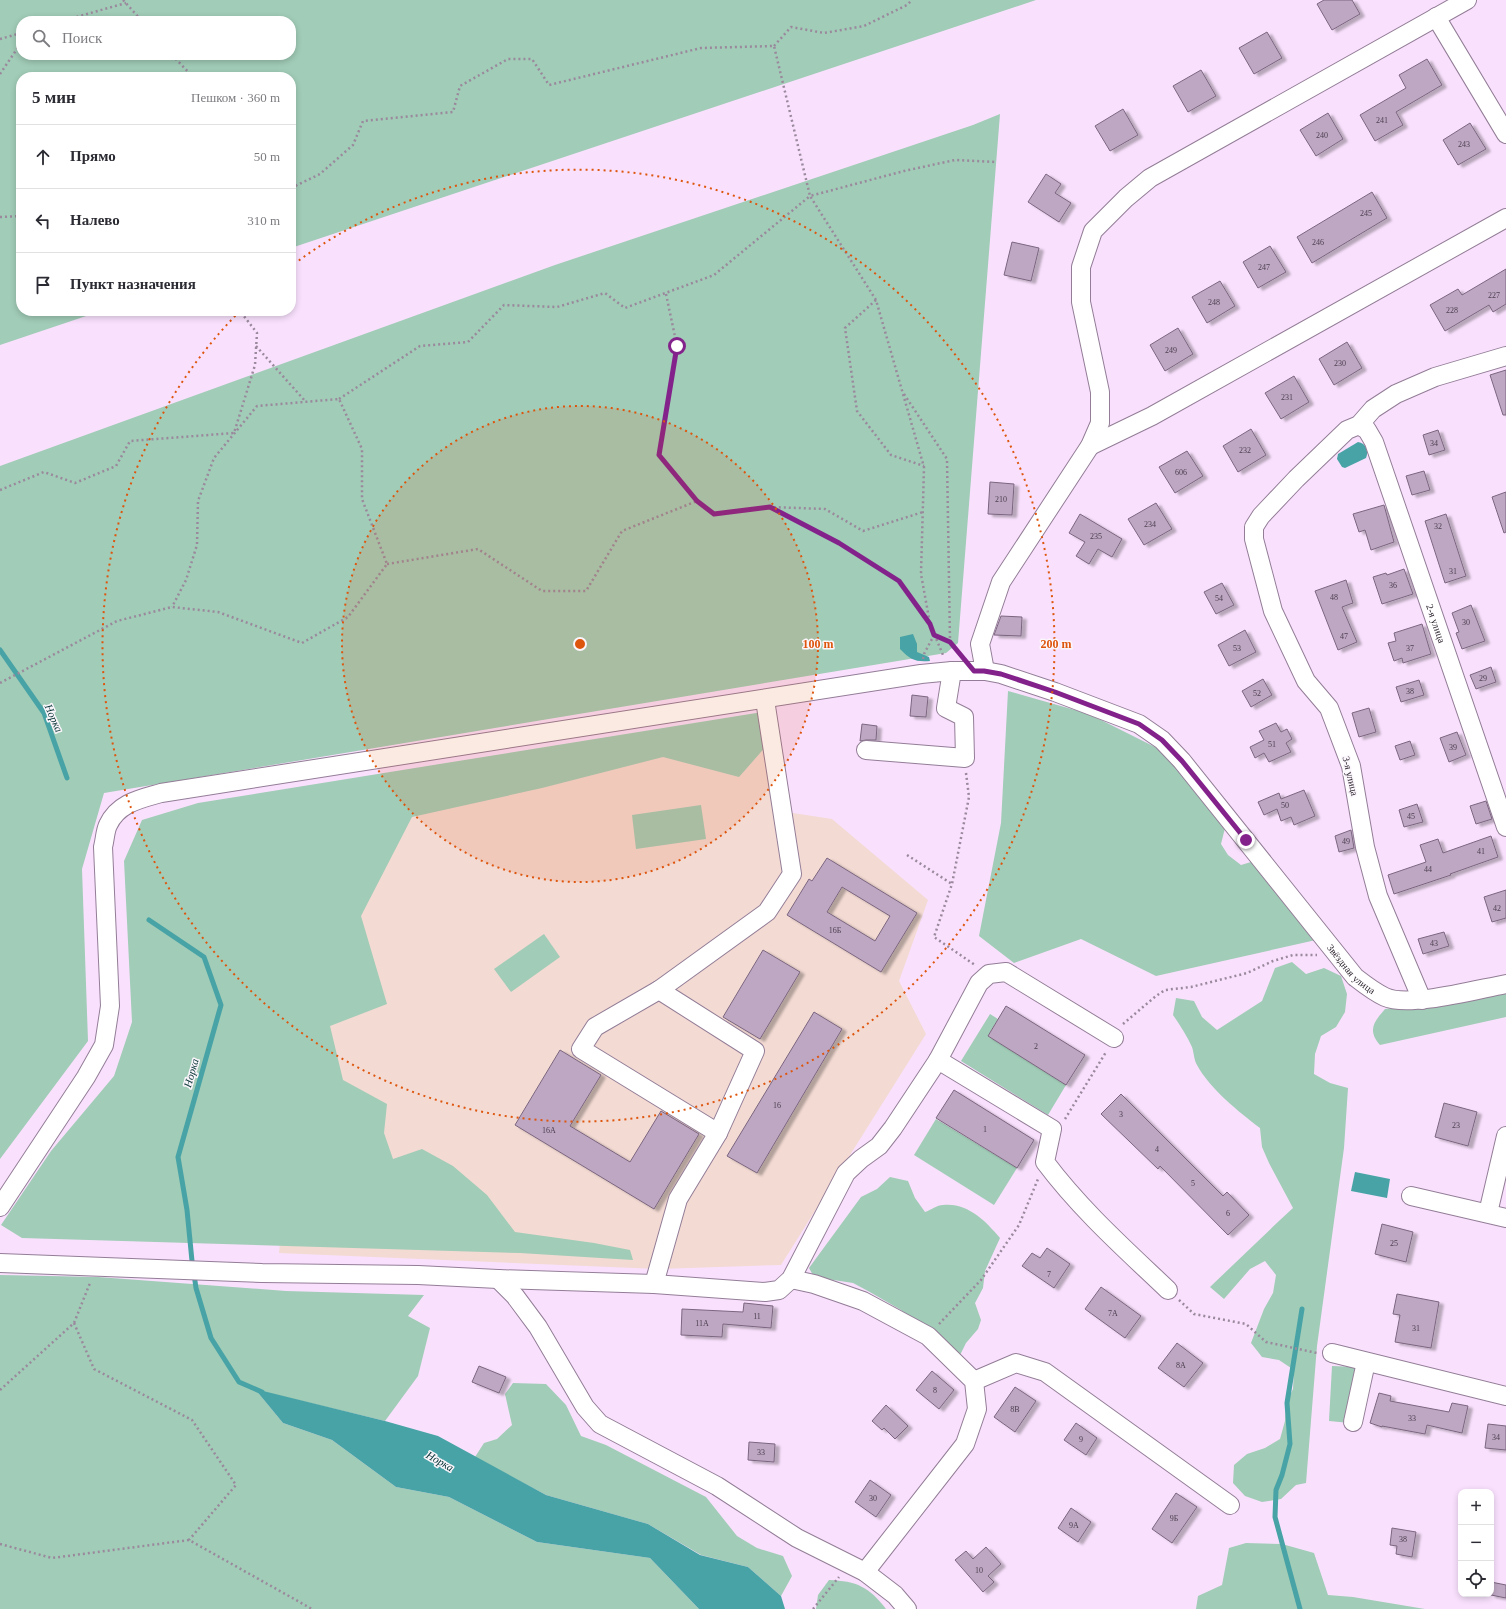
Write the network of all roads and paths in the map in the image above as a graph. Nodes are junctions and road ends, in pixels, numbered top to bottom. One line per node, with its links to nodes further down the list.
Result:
1 (124, 0): 4 (path)
2 (912, 0): 10 (path)
3 (1467, 0): 7 (street)
4 (126, 3): 5 (path); 6 (path)
5 (80, 16)
6 (138, 16)
7 (1436, 17): 15 (street); 32 (street)
8 (16, 34): 9 (path)
9 (0, 39)
10 (774, 46): 17 (path); 18 (path)
11 (16, 50): 14 (path)
12 (177, 60): 13 (path)
13 (188, 72)
14 (0, 74)
15 (1506, 134)
16 (995, 162): 18 (path)
17 (296, 186)
18 (810, 196): 22 (path); 23 (path)
19 (16, 216): 20 (path)
20 (0, 217)
21 (1506, 218): 32 (street)
22 (666, 294): 28 (path); 35 (path)
23 (876, 300): 27 (path); 33 (path)
24 (244, 316): 25 (path)
25 (256, 346): 29 (path); 31 (path)
26 (1506, 356): 30 (street)
27 (903, 392): 33 (path); 42 (path)
28 (339, 398): 29 (path); 38 (path)
29 (306, 402): 31 (path)
30 (1359, 425): 50 (street, 2-я улица); 57 (street, 3-я улица)
31 (234, 433): 34 (path); 39 (path)
32 (1090, 446): 45 (street)
33 (924, 466): 37 (path)
34 (0, 490)
35 (697, 501): 36 (path); 38 (path)
36 (770, 507): 37 (path); 40 (path)
37 (923, 512): 40 (path)
38 (387, 564): 39 (path)
39 (172, 607): 46 (path)
40 (930, 624): 41 (path)
41 (934, 635): 42 (path); 43 (path); 44 (path)
42 (950, 642): 45 (path)
43 (924, 654)
44 (952, 671): 45 (street, Звёздная улица); 47 (street, Звёздная улица); 49 (street)
45 (979, 671): 53 (street, Звёздная улица)
46 (0, 683)
47 (765, 700): 56 (street); 65 (street, Звёздная улица)
48 (866, 750): 49 (street)
49 (965, 758): 52 (path)
50 (1506, 827)
51 (907, 855): 52 (path)
52 (952, 884): 54 (path)
53 (1335, 954): 57 (street, Звёздная улица); 58 (path)
54 (989, 974): 58 (street); 59 (street)
55 (1506, 984): 57 (street, Звёздная улица)
56 (659, 990): 61 (street); 61 (street)
57 (1422, 1000)
58 (1114, 1038): 60 (path)
59 (938, 1060): 60 (street); 71 (street)
60 (1052, 1129): 63 (street)
61 (718, 1132): 72 (street)
62 (1506, 1136): 66 (street)
63 (1045, 1162): 73 (street); 75 (path)
64 (1411, 1196): 66 (street)
65 (0, 1207)
66 (1488, 1214): 67 (street)
67 (1506, 1218)
68 (0, 1263): 69 (street)
69 (95, 1267): 70 (street); 74 (path)
70 (498, 1279): 72 (street); 85 (street)
71 (791, 1279): 72 (street); 75 (street)
72 (654, 1284)
73 (1168, 1290): 76 (path)
74 (74, 1323): 79 (path); 83 (path)
75 (928, 1336): 78 (street)
76 (1332, 1354): 77 (street)
77 (1366, 1362): 80 (street); 81 (street)
78 (974, 1381): 82 (street); 85 (street)
79 (0, 1390)
80 (1506, 1396)
81 (1353, 1422)
82 (1230, 1505)
83 (189, 1540): 84 (path); 86 (path)
84 (0, 1544)
85 (857, 1569): 87 (path); 88 (street)
86 (312, 1609)
87 (813, 1609)
88 (908, 1609)

